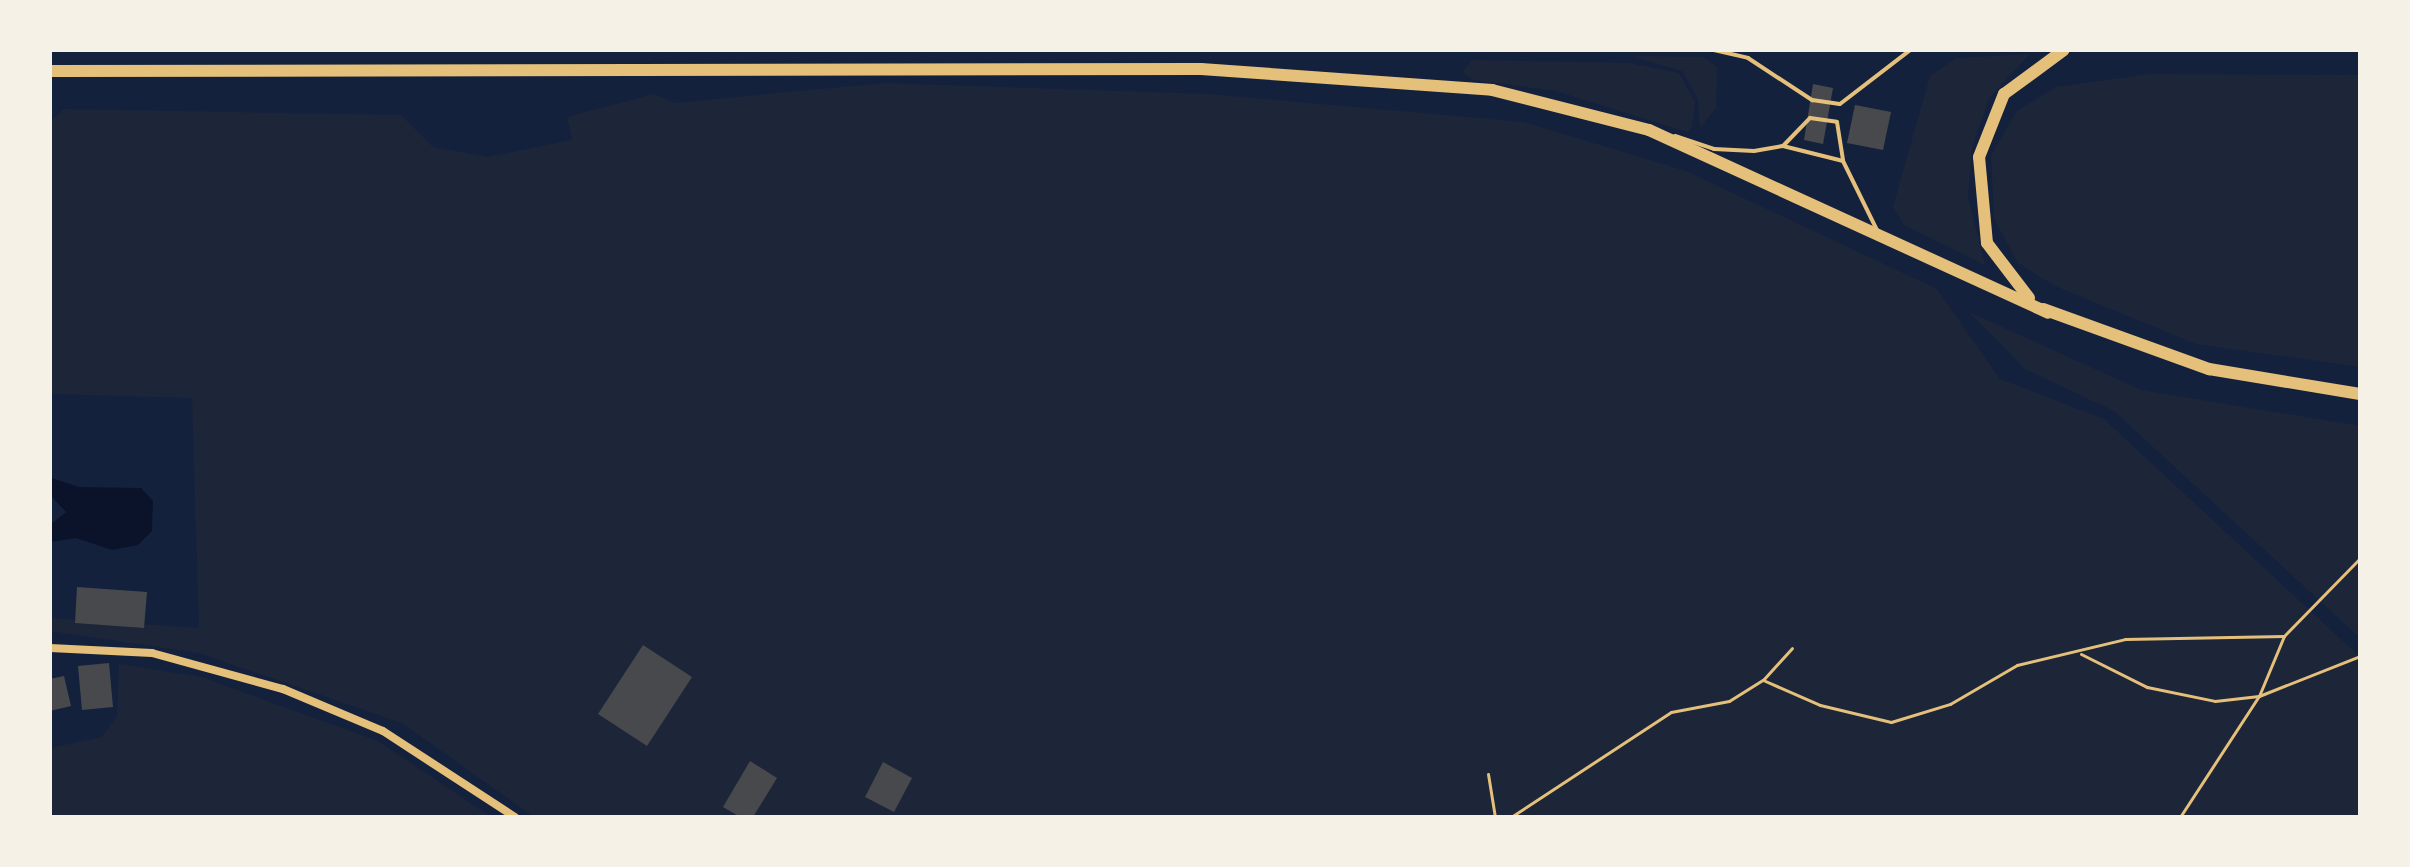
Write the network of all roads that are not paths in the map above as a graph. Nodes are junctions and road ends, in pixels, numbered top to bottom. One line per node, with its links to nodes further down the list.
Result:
1 (1714, 50): 2 (lane)
2 (1910, 50)
3 (2064, 50): 9 (main road)
4 (50, 71): 5 (main road)
5 (1649, 130): 6 (lane); 8 (main road)
6 (1783, 146): 7 (lane); 7 (lane)
7 (1843, 161): 8 (lane)
8 (1879, 234): 9 (main road)
9 (2048, 313): 10 (main road)
10 (2360, 394)
11 (50, 648): 12 (street)
12 (515, 817)

